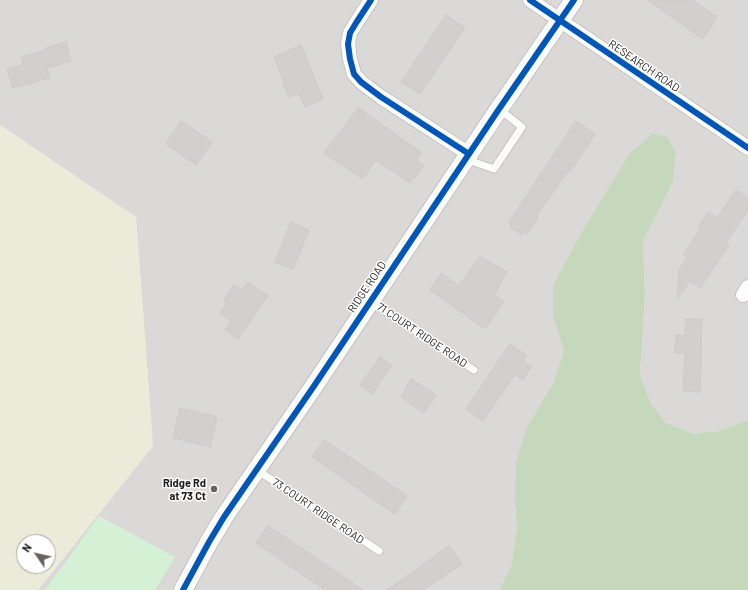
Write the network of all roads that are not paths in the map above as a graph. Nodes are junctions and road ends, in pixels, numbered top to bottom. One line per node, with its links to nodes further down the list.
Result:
1 (371, 0): 7 (street)
2 (530, 0): 4 (street, RESEARCH ROAD)
3 (574, 0): 4 (street, RIDGE ROAD)
4 (560, 21): 5 (street, RIDGE ROAD); 6 (street, RESEARCH ROAD)
5 (499, 109): 7 (street, RIDGE ROAD); 7 (lane)
6 (748, 148)
7 (467, 156): 8 (street, RIDGE ROAD)
8 (370, 301): 9 (lane, 71 COURT RIDGE ROAD); 10 (street, RIDGE ROAD)
9 (474, 370)
10 (257, 470): 11 (lane, 73 COURT RIDGE ROAD); 12 (street, RIDGE ROAD)
11 (379, 551)
12 (183, 590)

